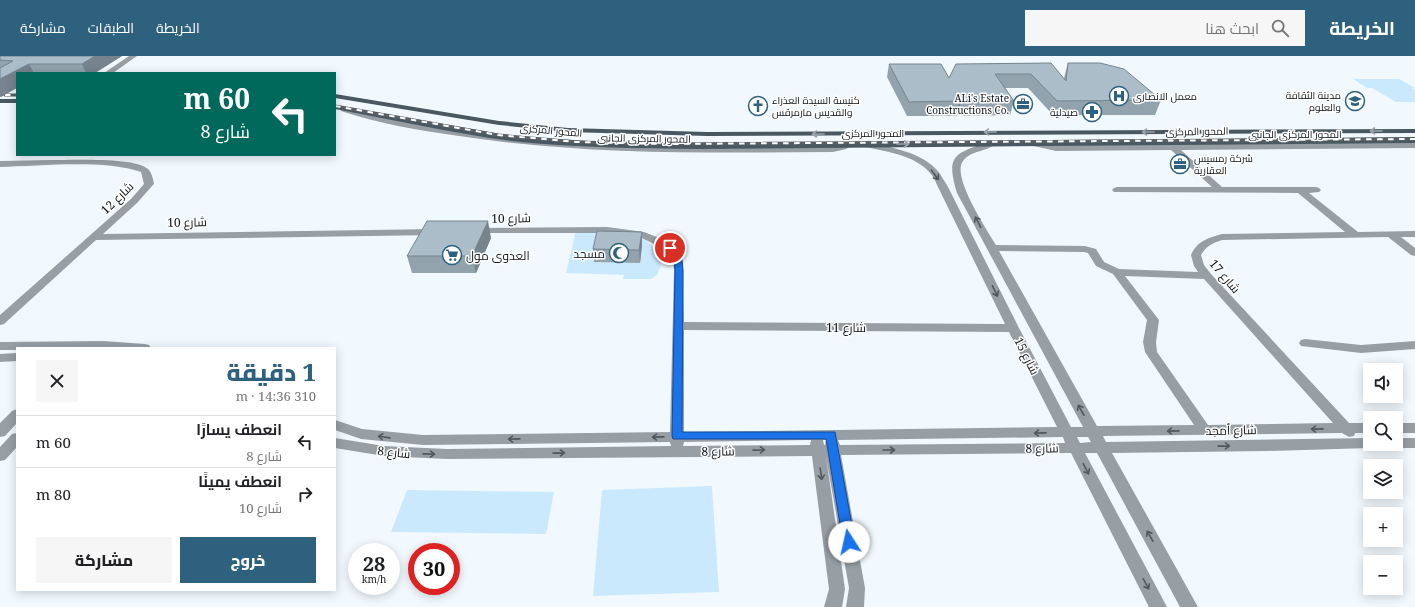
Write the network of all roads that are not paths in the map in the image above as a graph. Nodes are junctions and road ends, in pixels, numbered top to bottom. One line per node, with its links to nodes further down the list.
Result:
1 (134, 56): 2 (street)
2 (110, 72)
3 (336, 96): 8 (main road, المحور المركزى, one-way to 3)
4 (0, 101): 5 (main road)
5 (16, 101)
6 (339, 108): 12 (street, المحور المركزى الجانبى)
7 (1415, 131): 8 (main road, المحور المركزى, one-way to 8)
8 (1095, 132): 11 (main road)
9 (1415, 140): 11 (main road, المحور المركزى)
10 (1032, 143): 11 (main road, المحور المركزى); 14 (main road, المحور المركزى); 16 (street, المحور المركزى الجانبى)
11 (1107, 143)
12 (850, 144): 13 (main road, المحور المركزى)
13 (863, 144): 14 (main road, المحور المركزى, one-way to 14); 34 (street, شارع 15, one-way to 34)
14 (991, 144): 28 (street, شارع 15, one-way to 14)
15 (1415, 145): 16 (street, المحور المركزى الجانبى)
16 (1172, 146): 19 (street)
17 (0, 164): 27 (street, شارع 12)
18 (1117, 190): 19 (street)
19 (1220, 190): 20 (street)
20 (1300, 190): 21 (street); 24 (street)
21 (1316, 190)
22 (466, 231): 33 (street, شارع 10)
23 (444, 232): 27 (street, شارع 10)
24 (1354, 234): 25 (street, شارع 17); 31 (street, شارع 17)
25 (1390, 234): 26 (street, شارع 17); 29 (street)
26 (1415, 234)
27 (94, 237): 32 (street, شارع 12)
28 (991, 248): 30 (street); 51 (street, شارع 15, one-way to 28)
29 (1415, 254)
30 (1117, 272): 31 (street); 49 (street)
31 (1207, 276): 45 (street, شارع 17)
32 (0, 321)
33 (678, 326): 34 (street, شارع 11); 53 (street, شارع 10)
34 (1013, 328): 52 (street, شارع 15)
35 (1305, 343): 36 (street)
36 (1415, 345)
37 (0, 346): 38 (street)
38 (82, 346): 39 (street)
39 (101, 346): 40 (street)
40 (123, 347)
41 (16, 357): 42 (street)
42 (0, 358)
43 (16, 415): 50 (street)
44 (336, 425): 53 (street, شارع 8, one-way to 44)
45 (1346, 428): 46 (street, شارع أمجد); 49 (street, شارع أمجد, one-way to 49); 57 (street, شارع 17)
46 (1363, 428)
47 (1403, 428): 48 (street)
48 (1415, 428)
49 (1205, 431): 51 (street, شارع أمجد, one-way to 51)
50 (0, 432)
51 (1093, 432): 52 (street, شارع 8); 62 (street, شارع 15)
52 (1067, 433): 56 (street, شارع 8, one-way to 56); 61 (street, شارع 15)
53 (677, 436): 56 (street, شارع 8); 63 (street, شارع 10)
54 (16, 439): 64 (street)
55 (336, 442): 63 (street, شارع 8, one-way to 63)
56 (825, 443): 61 (street, شارع 8, one-way to 61); 63 (street, شارع 8, one-way to 56); 65 (street, one-way to 65); 66 (street)
57 (1363, 443)
58 (1403, 443): 59 (street)
59 (1415, 443)
60 (1363, 444): 62 (street, شارع أمجد, one-way to 60)
61 (1075, 448): 62 (street, شارع 8); 67 (street, شارع 15, one-way to 67)
62 (1101, 448): 68 (street, شارع 15, one-way to 62)
63 (677, 451)
64 (0, 456)
65 (834, 607)
66 (855, 607)
67 (1158, 607)
68 (1189, 607)

